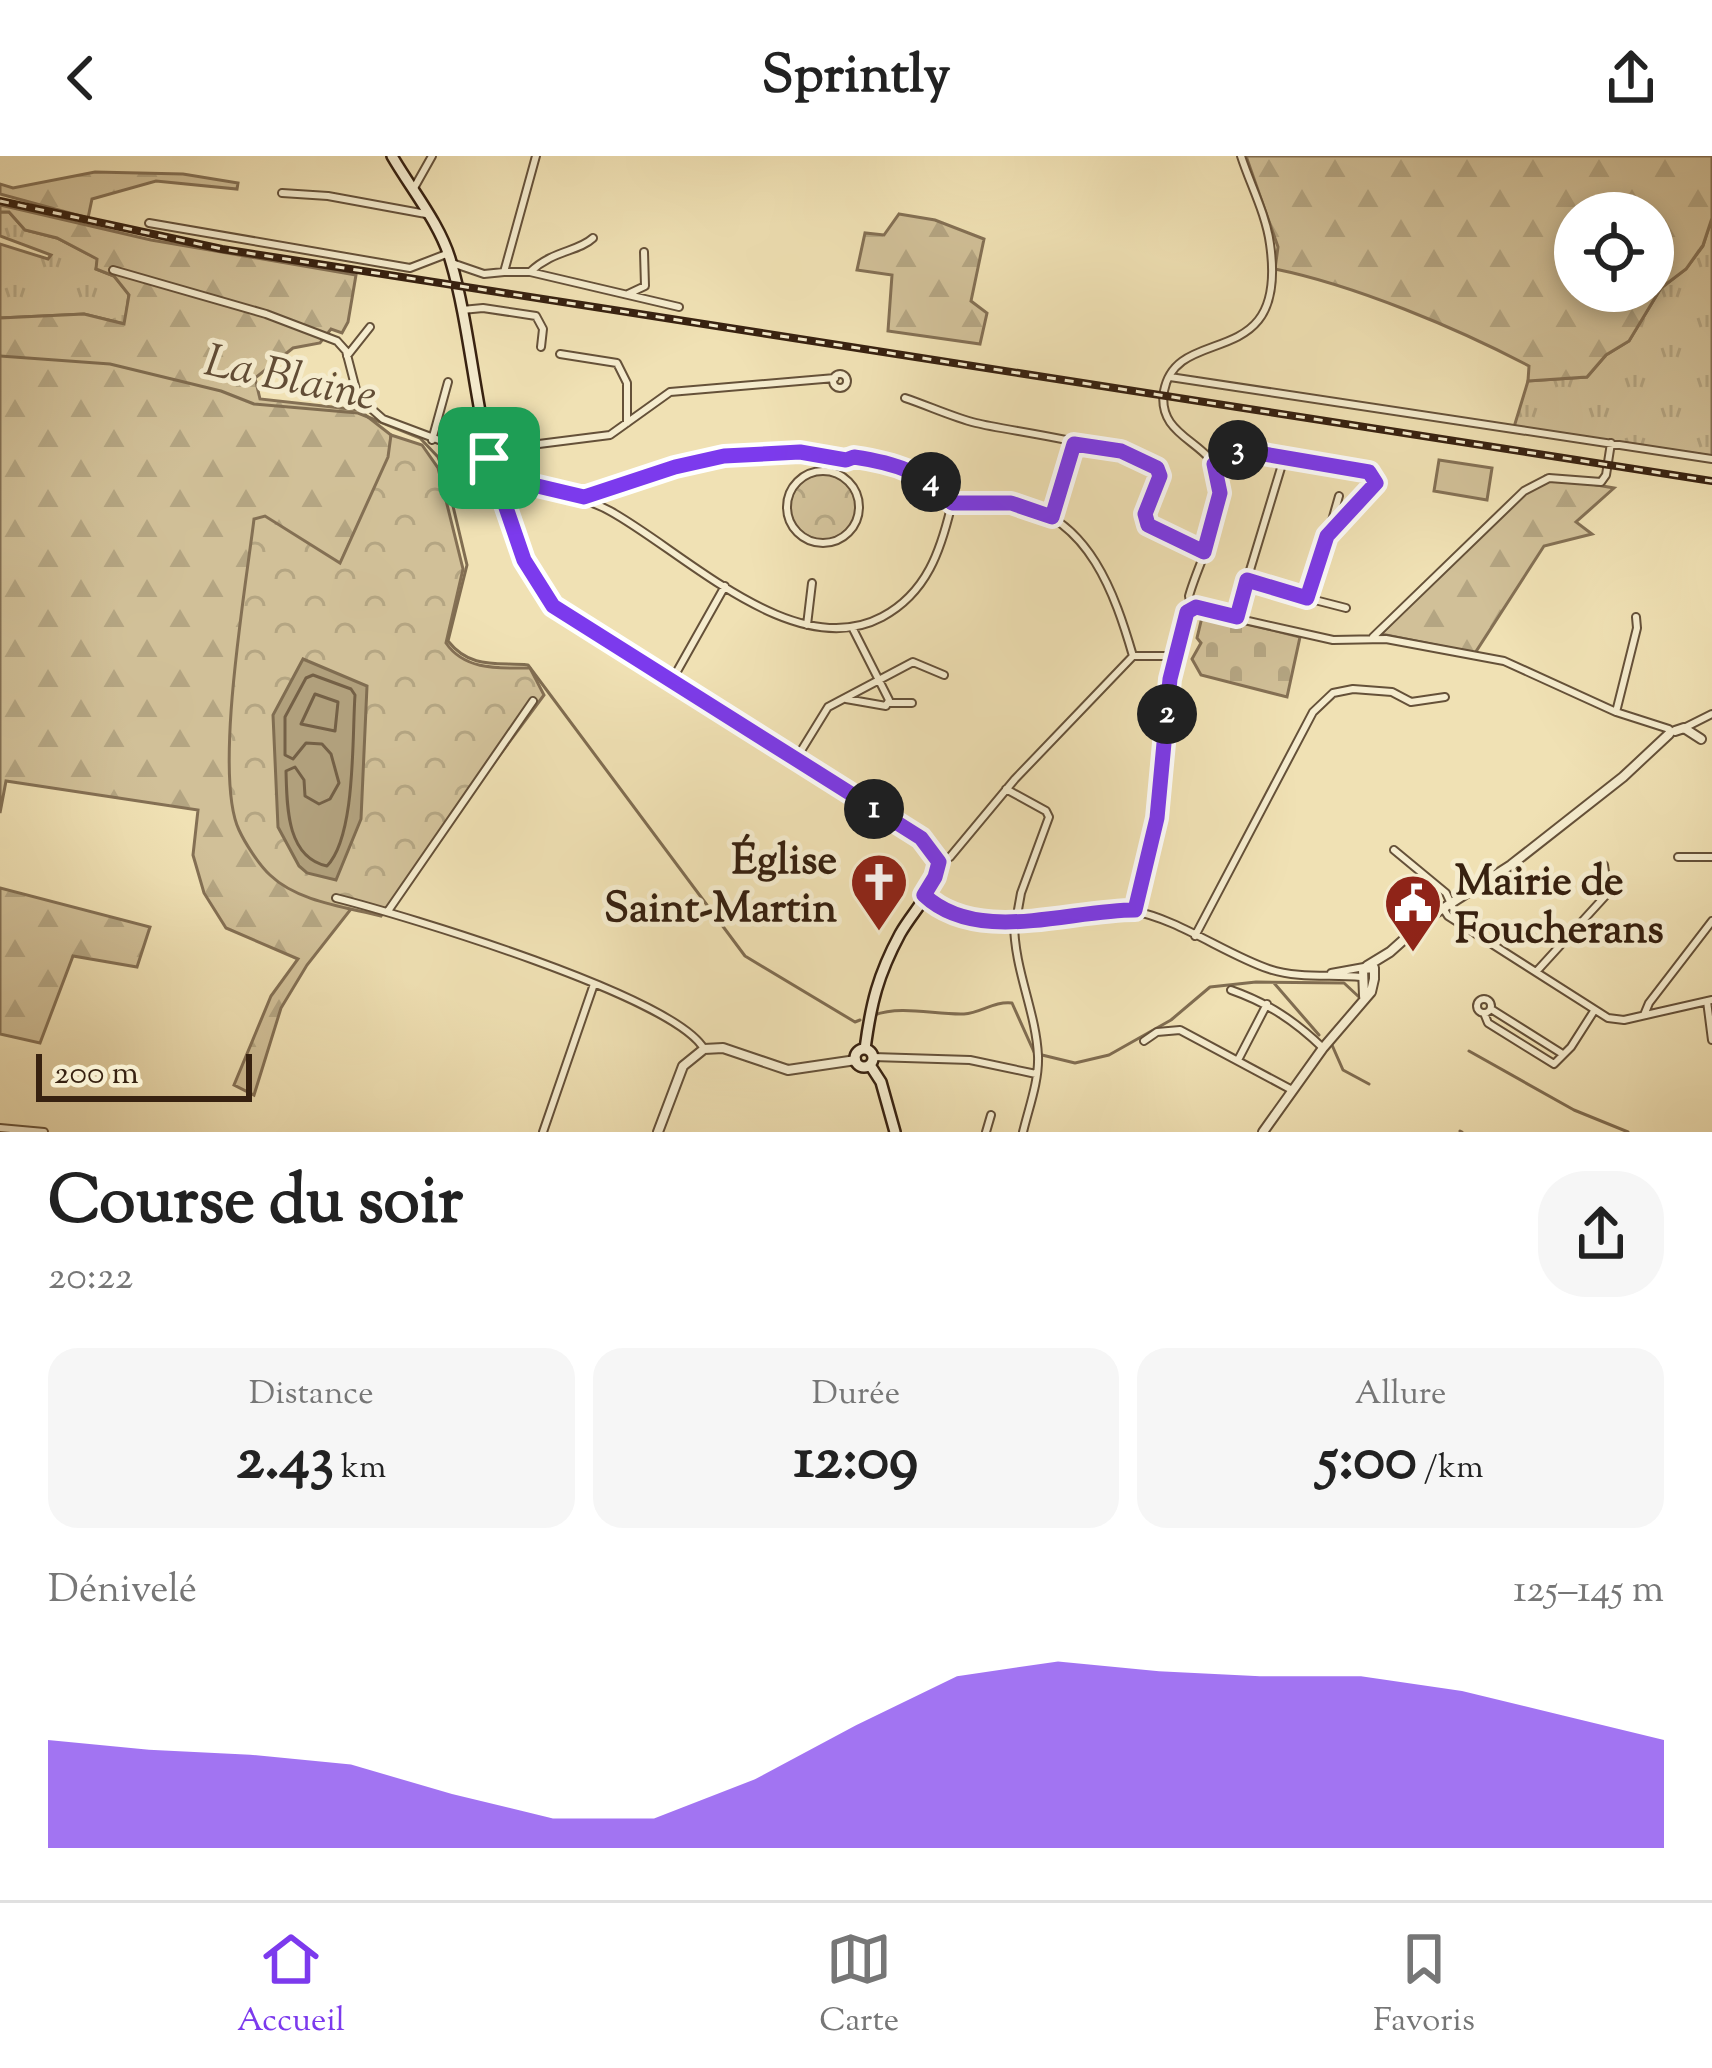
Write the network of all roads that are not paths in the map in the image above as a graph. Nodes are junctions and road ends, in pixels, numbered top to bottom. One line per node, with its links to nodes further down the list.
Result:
1 (392, 156): 5 (main road)
2 (432, 156): 5 (street)
3 (536, 156): 13 (street)
4 (1241, 156): 22 (street)
5 (412, 191): 7 (main road)
6 (282, 193): 7 (street)
7 (426, 214): 11 (main road)
8 (149, 223): 11 (street)
9 (592, 238): 14 (street)
10 (644, 252): 15 (street)
11 (450, 258): 13 (street); 17 (main road)
12 (113, 269): 21 (street)
13 (504, 272): 14 (street)
14 (530, 272): 15 (street)
15 (624, 296): 16 (street)
16 (680, 307)
17 (462, 310): 19 (street); 30 (main road)
18 (370, 327): 21 (street)
19 (541, 347)
20 (560, 354): 26 (street)
21 (347, 356): 27 (street)
22 (1169, 377): 28 (street); 36 (street)
23 (835, 378): 26 (street)
24 (448, 382): 27 (street)
25 (905, 398): 29 (street)
26 (627, 423): 34 (street)
27 (432, 440): 30 (street)
28 (1611, 443): 33 (street); 57 (street)
29 (1074, 444): 44 (street); 46 (street)
30 (489, 458): 34 (street); 62 (main road)
31 (814, 458): 35 (street); 37 (street); 39 (street)
32 (1284, 458): 36 (street); 45 (street); 47 (street)
33 (1712, 459)
34 (503, 460): 41 (street)
35 (846, 460): 38 (street); 42 (street)
36 (1214, 464): 46 (street)
37 (805, 476): 38 (street); 38 (street)
38 (847, 480)
39 (616, 488): 41 (street); 43 (street)
40 (1339, 496): 45 (street)
41 (584, 497): 43 (street)
42 (952, 503): 44 (street); 56 (street)
43 (613, 512): 49 (street)
44 (1052, 517): 58 (street)
45 (1328, 534): 50 (street)
46 (1204, 552): 51 (street)
47 (1247, 580): 50 (street); 53 (street)
48 (812, 584): 55 (street)
49 (725, 586): 55 (street); 62 (street)
50 (1307, 598): 52 (street)
51 (1191, 608): 53 (street); 59 (street)
52 (1346, 608)
53 (1237, 617): 57 (street)
54 (1636, 617): 68 (street)
55 (807, 625): 56 (street)
56 (854, 629): 61 (street)
57 (1372, 638): 68 (street)
58 (1133, 656): 59 (street); 76 (street)
59 (1175, 656): 85 (street)
60 (944, 675): 61 (street)
61 (877, 679): 64 (street); 66 (street)
62 (671, 682): 75 (main road)
63 (1445, 697): 89 (street)
64 (842, 699): 66 (street); 75 (street)
65 (533, 701): 86 (street)
66 (889, 703): 67 (street)
67 (912, 703)
68 (1616, 712): 71 (street)
69 (1712, 714): 70 (street)
70 (1697, 722): 72 (street); 73 (street)
71 (1655, 724): 72 (street); 72 (street)
72 (1672, 733): 73 (street); 84 (street)
73 (1699, 737): 74 (street)
74 (1712, 744)
75 (796, 759): 80 (main road)
76 (1006, 789): 80 (street); 88 (street)
77 (1394, 850): 84 (street)
78 (1678, 857): 79 (street)
79 (1712, 857)
80 (939, 862): 82 (main road)
81 (1604, 865): 92 (street)
82 (924, 895): 88 (street); 106 (main road)
83 (336, 898): 86 (street)
84 (1448, 909): 90 (street); 92 (street)
85 (1135, 910): 88 (street); 89 (street)
86 (388, 911): 94 (street)
87 (1712, 921): 101 (street)
88 (1015, 922): 109 (street)
89 (1196, 936): 91 (street)
90 (1390, 952): 91 (street); 93 (street)
91 (1364, 972): 93 (street); 96 (street)
92 (1536, 972): 100 (street)
93 (1375, 977): 96 (street)
94 (594, 984): 105 (street); 114 (street)
95 (1231, 990): 98 (street)
96 (1363, 1000): 104 (street)
97 (1709, 1000): 101 (street); 102 (street)
98 (1267, 1004): 104 (street); 108 (street)
99 (1488, 1011): 100 (street)
100 (1594, 1012): 101 (street)
101 (1644, 1016)
102 (1712, 1040)
103 (1144, 1041): 108 (street)
104 (1323, 1048): 110 (street)
105 (704, 1049): 107 (street); 115 (street)
106 (869, 1057): 107 (main road); 109 (street); 116 (main road)
107 (856, 1060)
108 (1237, 1060): 110 (street)
109 (1037, 1074): 118 (street)
110 (1292, 1090): 119 (street)
111 (991, 1115): 117 (street)
112 (0, 1128): 113 (street)
113 (44, 1132)
114 (543, 1132)
115 (658, 1132)
116 (895, 1132)
117 (986, 1132)
118 (1023, 1132)
119 (1263, 1132)

